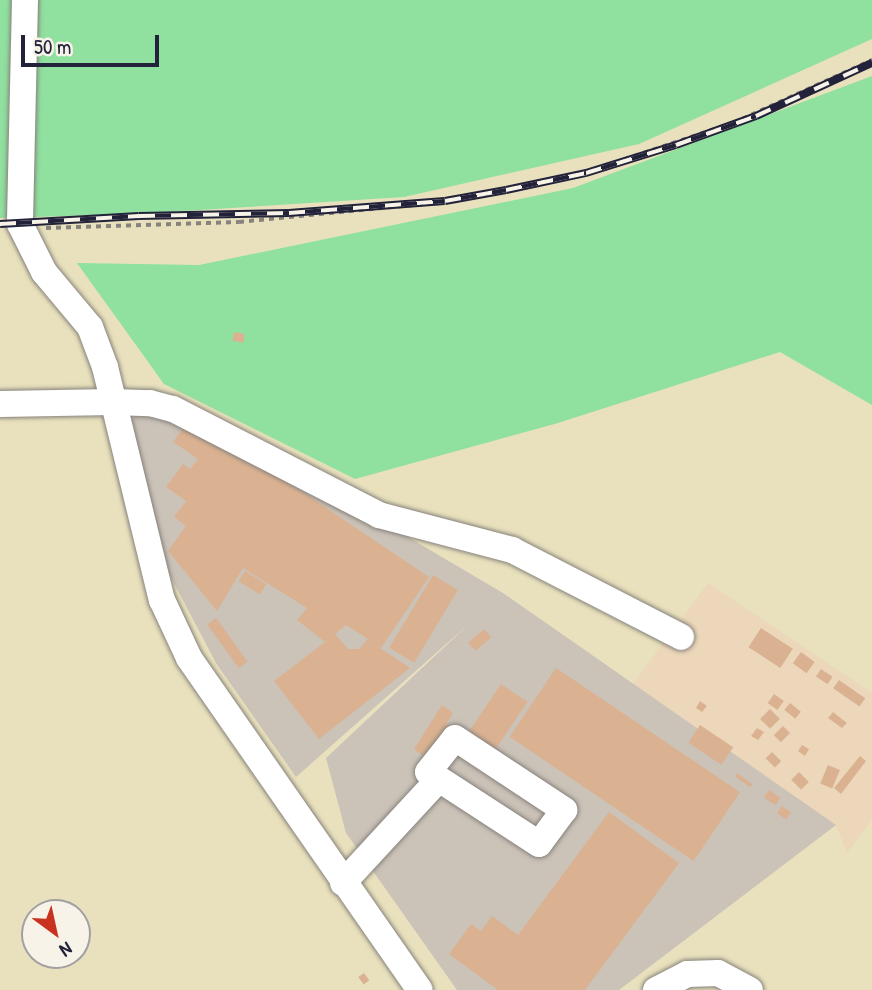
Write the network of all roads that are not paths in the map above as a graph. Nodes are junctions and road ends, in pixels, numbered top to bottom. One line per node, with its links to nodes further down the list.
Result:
1 (25, 0): 2 (street)
2 (113, 402): 3 (street); 4 (street); 6 (street)
3 (0, 404)
4 (681, 637)
5 (438, 780): 5 (street); 6 (street)
6 (343, 883): 7 (street)
7 (420, 990)
8 (656, 990): 9 (street)
9 (750, 990)

